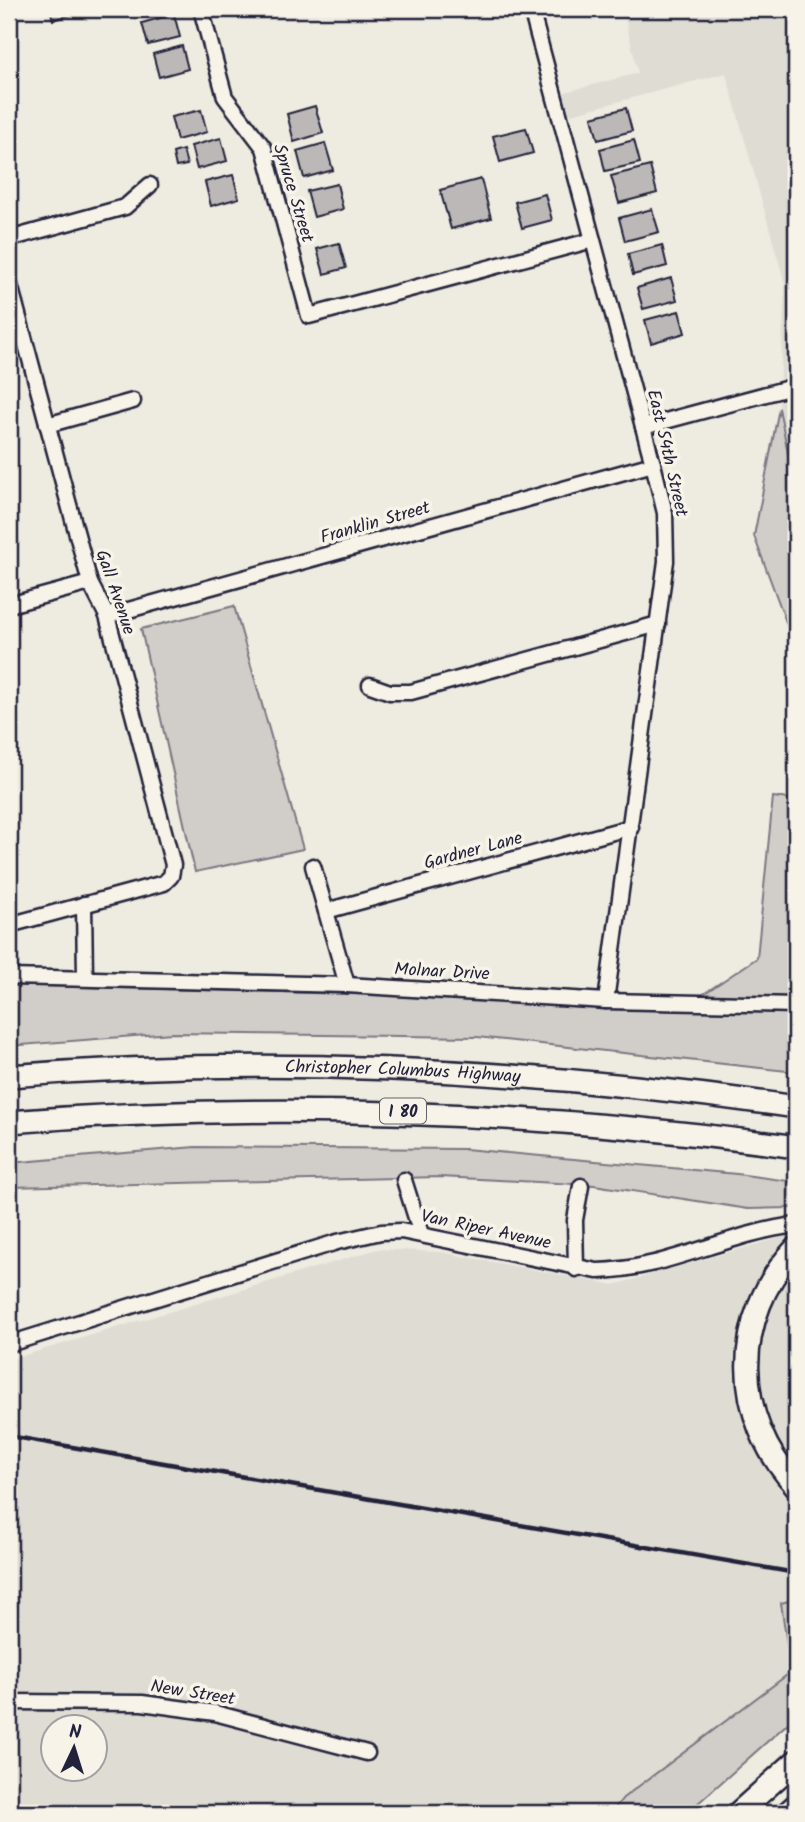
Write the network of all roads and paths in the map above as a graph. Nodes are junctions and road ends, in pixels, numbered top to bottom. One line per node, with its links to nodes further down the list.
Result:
1 (201, 9): 5 (street, Spruce Street)
2 (531, 9): 5 (street, East 54th Street)
3 (150, 185): 4 (street)
4 (9, 239)
5 (593, 240): 10 (street, East 54th Street)
6 (9, 281): 9 (street, Gall Avenue)
7 (796, 386): 10 (street)
8 (133, 401): 9 (street)
9 (47, 425): 12 (street, Gall Avenue)
10 (643, 427): 11 (street, East 54th Street)
11 (653, 464): 14 (street, Franklin Street); 15 (street, East 54th Street)
12 (90, 583): 13 (street); 14 (street, Gall Avenue)
13 (9, 605)
14 (107, 616): 19 (street, Gall Avenue)
15 (658, 624): 16 (street); 17 (street, East 54th Street)
16 (370, 685)
17 (631, 827): 20 (street, Gardner Lane); 25 (street, East 54th Street)
18 (313, 866): 20 (street)
19 (84, 904): 21 (street); 23 (street)
20 (326, 911): 24 (street)
21 (9, 925)
22 (9, 977): 23 (street, Molnar Drive)
23 (85, 978): 24 (street, Molnar Drive)
24 (347, 985): 25 (street, Molnar Drive)
25 (606, 1000): 26 (street, Molnar Drive)
26 (796, 1005)
27 (9, 1076): 29 (highway, Christopher Columbus Highway)
28 (796, 1093): 29 (highway)
29 (719, 1096): 30 (highway, Christopher Columbus Highway)
30 (796, 1107)
31 (9, 1122): 32 (highway, I 80)
32 (796, 1147)
33 (404, 1181): 36 (street)
34 (581, 1186): 38 (street)
35 (796, 1225): 38 (street, Van Riper Avenue)
36 (421, 1234): 38 (street, Van Riper Avenue); 39 (street, Van Riper Avenue)
37 (796, 1248): 40 (highway)
38 (576, 1269)
39 (9, 1345)
40 (796, 1486)
41 (9, 1702): 42 (street, New Street)
42 (367, 1753)
43 (796, 1760): 45 (highway)
44 (796, 1805): 46 (highway)
45 (738, 1813)
46 (787, 1813)

